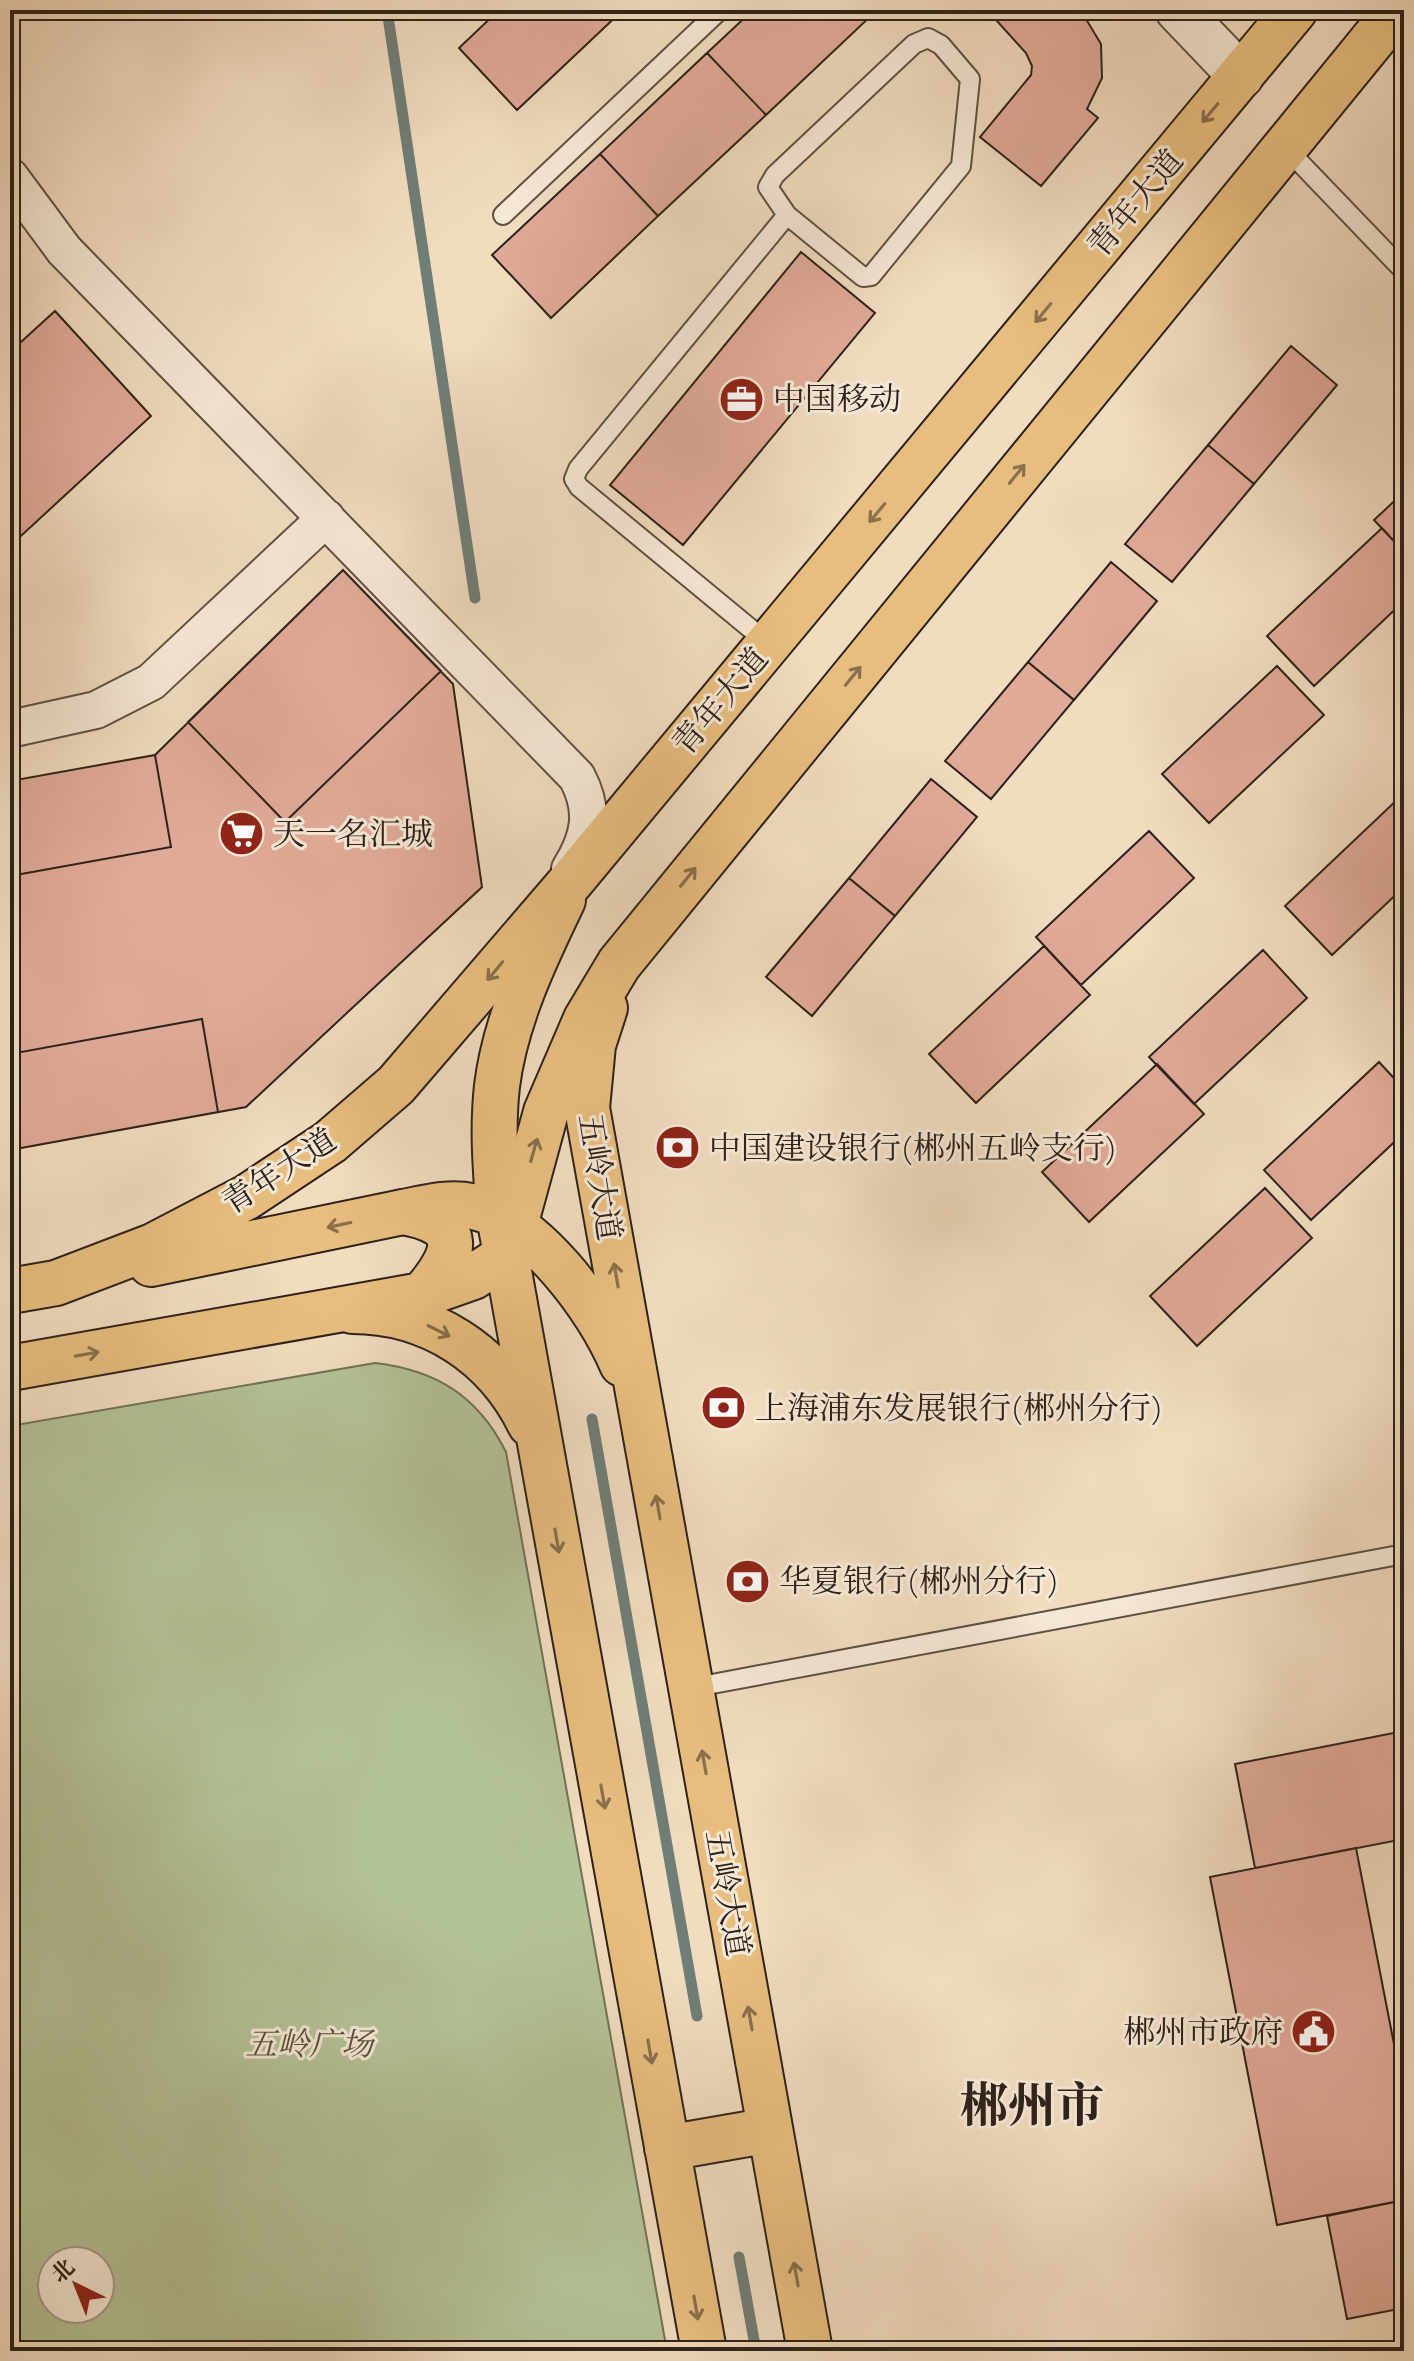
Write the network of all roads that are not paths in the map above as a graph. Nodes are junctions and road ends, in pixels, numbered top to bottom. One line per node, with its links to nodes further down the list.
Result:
1 (720, 10): 8 (lane)
2 (1178, 10): 5 (street)
3 (1295, 10): 5 (main road, 青年大道)
4 (1397, 10): 6 (main road)
5 (1241, 76): 12 (main road, 青年大道, one-way to 12)
6 (1284, 146): 10 (lane); 18 (main road, one-way to 6)
7 (10, 177): 11 (street)
8 (503, 215)
9 (787, 215): 9 (lane); 12 (lane)
10 (1404, 271)
11 (326, 518): 13 (street); 15 (street)
12 (768, 643): 14 (main road, 青年大道)
13 (10, 729)
14 (667, 766): 15 (street); 16 (main road, 青年大道)
15 (577, 777): 17 (street)
16 (573, 879): 17 (main road, 青年大道); 20 (main road)
17 (540, 918): 21 (main road, 青年大道, one-way to 21)
18 (646, 929): 20 (main road, one-way to 18); 26 (main road, 五岭大道, one-way to 18)
19 (403, 1212): 20 (main road); 21 (main road, 青年大道, one-way to 21); 23 (main road)
20 (508, 1232): 23 (main road); 26 (main road, 五岭大道); 27 (main road)
21 (56, 1283): 22 (main road, 青年大道)
22 (10, 1291)
23 (422, 1295): 24 (main road)
24 (309, 1315): 25 (main road, one-way to 24); 27 (main road, one-way to 27)
25 (10, 1368)
26 (645, 1435): 29 (main road, 五岭大道, one-way to 26)
27 (543, 1464): 31 (main road, one-way to 31)
28 (1404, 1554): 29 (lane)
29 (691, 1688): 30 (main road, 五岭大道, one-way to 29)
30 (770, 2130): 31 (main road); 33 (main road, 五岭大道, one-way to 30)
31 (667, 2148): 32 (main road, one-way to 32)
32 (704, 2351)
33 (810, 2351)

